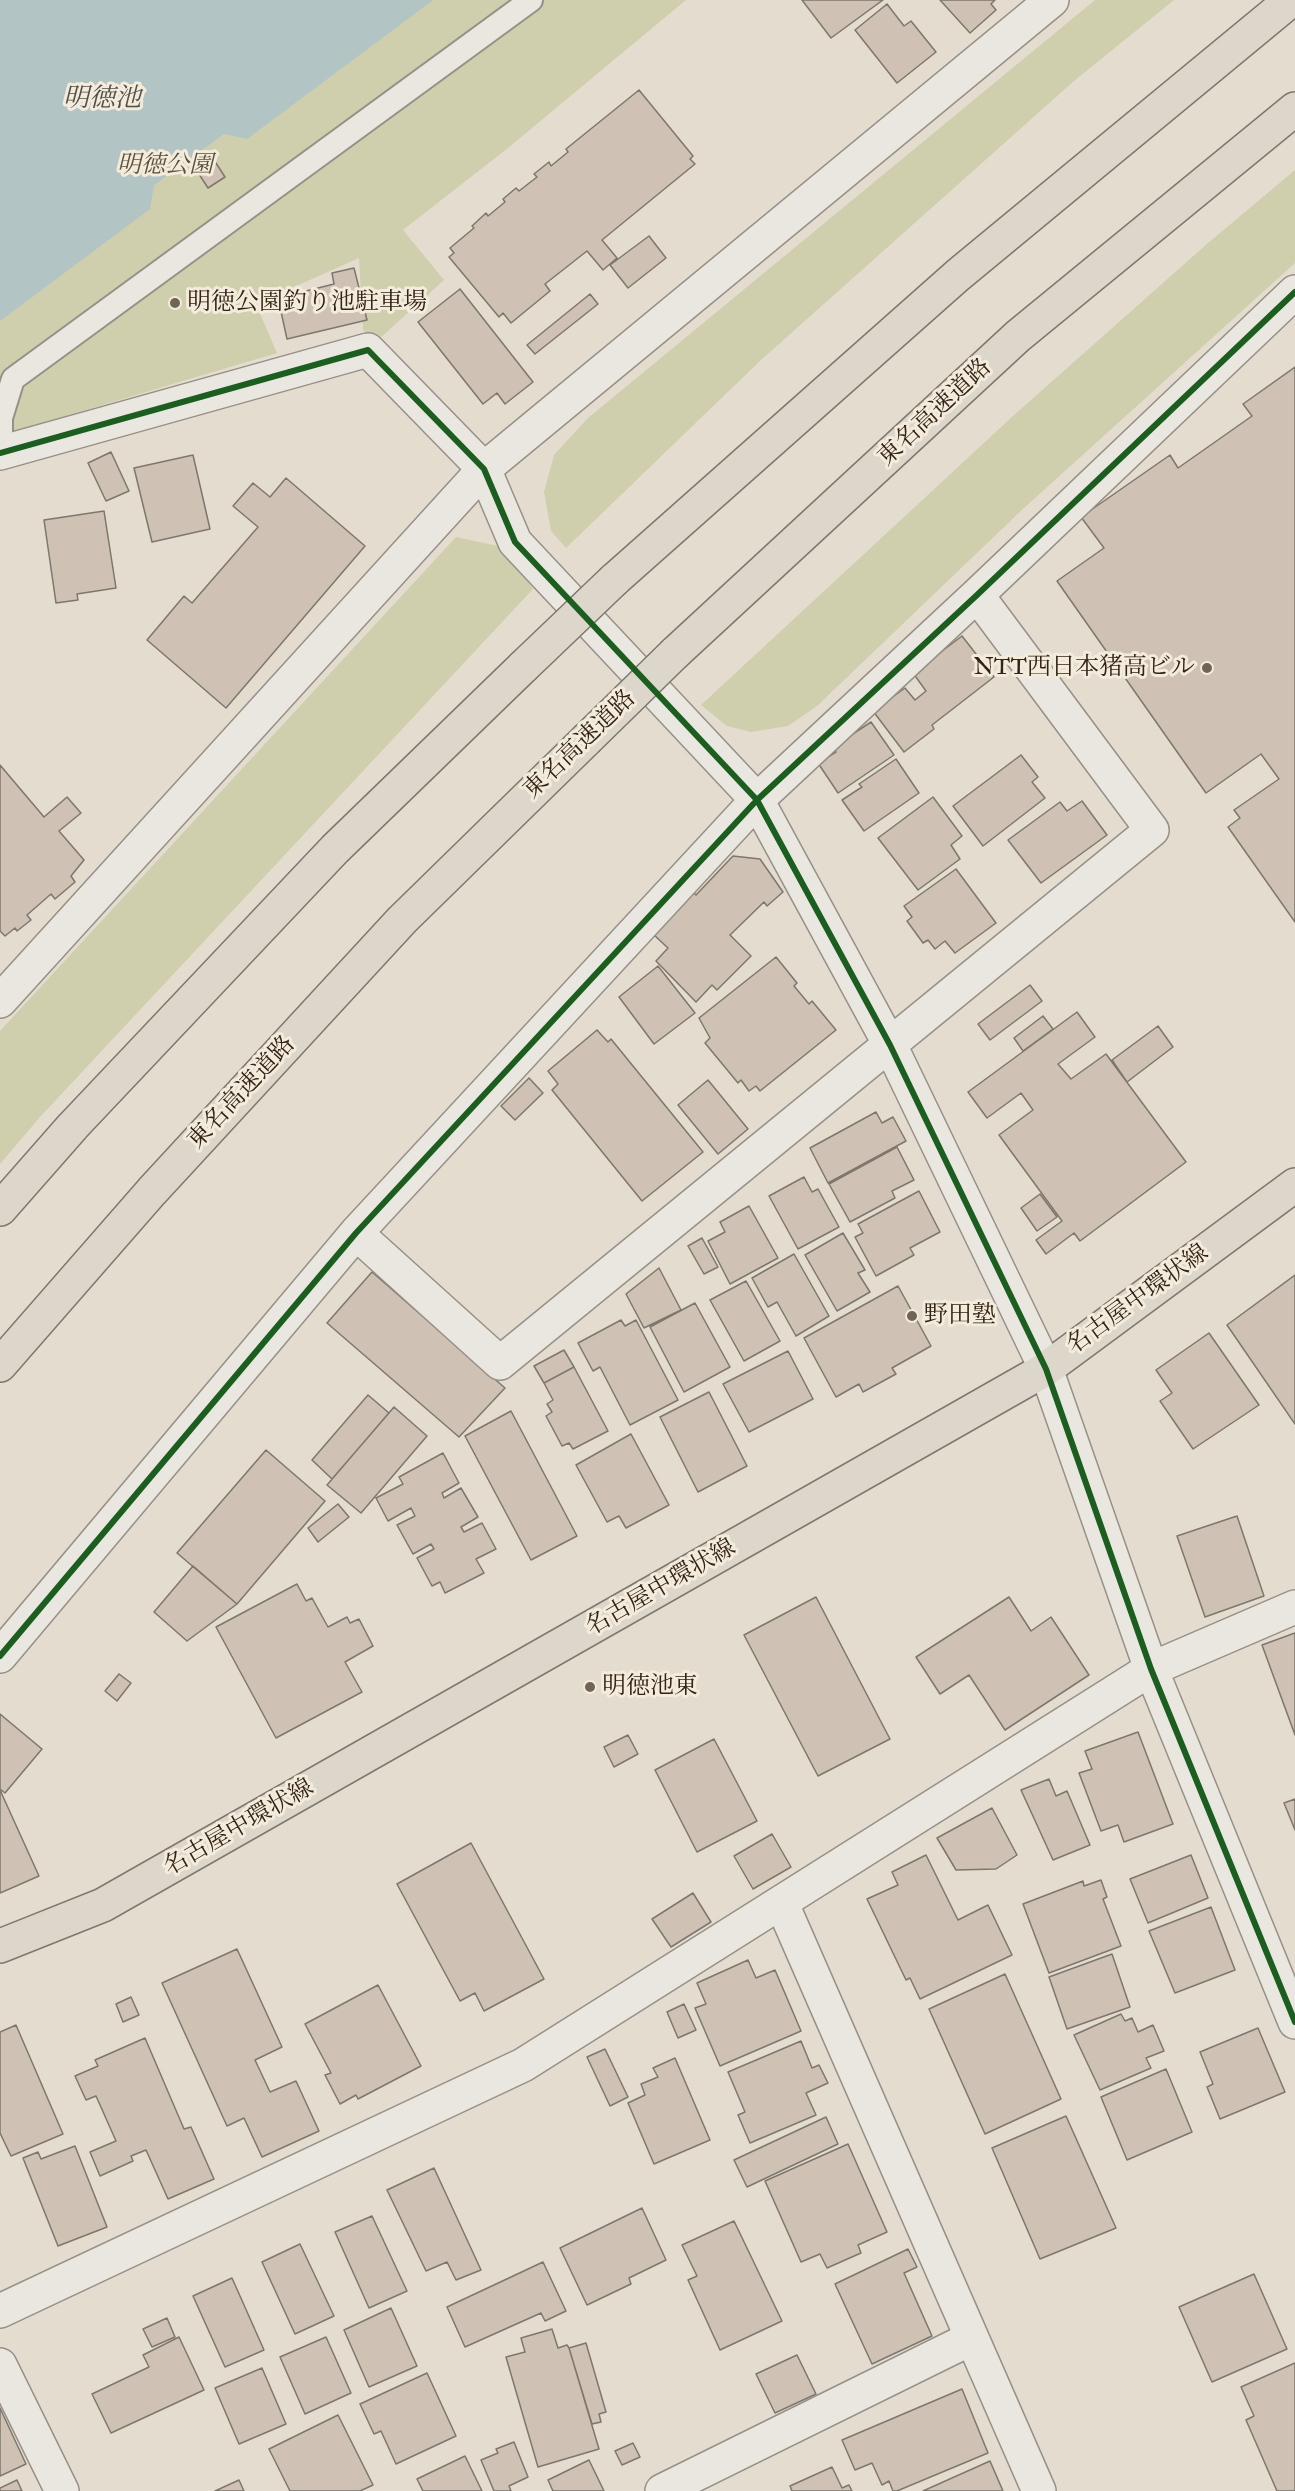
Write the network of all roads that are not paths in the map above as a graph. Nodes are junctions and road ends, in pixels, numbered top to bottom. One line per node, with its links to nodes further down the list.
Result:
1 (531, 0): 6 (lane)
2 (1291, 0): 14 (main road, bridge)
3 (1048, 1): 8 (street)
4 (1295, 109): 16 (main road, 東名高速道路, bridge)
5 (1295, 292): 9 (street)
6 (0, 418): 7 (lane)
7 (1, 453): 8 (street)
8 (484, 469): 10 (street); 11 (street)
9 (977, 595): 10 (street); 12 (street)
10 (757, 800): 12 (street); 15 (street)
11 (3, 992)
12 (891, 1045): 15 (street); 17 (street)
13 (1295, 1185): 17 (main road, 名古屋中環状線)
14 (0, 1209)
15 (356, 1233): 19 (street)
16 (0, 1365)
17 (1046, 1369): 20 (street); 22 (main road, 名古屋中環状線)
18 (1295, 1607): 20 (street)
19 (0, 1656)
20 (1151, 1669): 21 (street); 23 (street)
21 (782, 1904): 24 (street); 25 (street)
22 (0, 1946)
23 (1295, 2022)
24 (0, 2311)
25 (972, 2338): 28 (street); 29 (street)
26 (0, 2366): 27 (street)
27 (62, 2491)
28 (662, 2491)
29 (1039, 2491)

